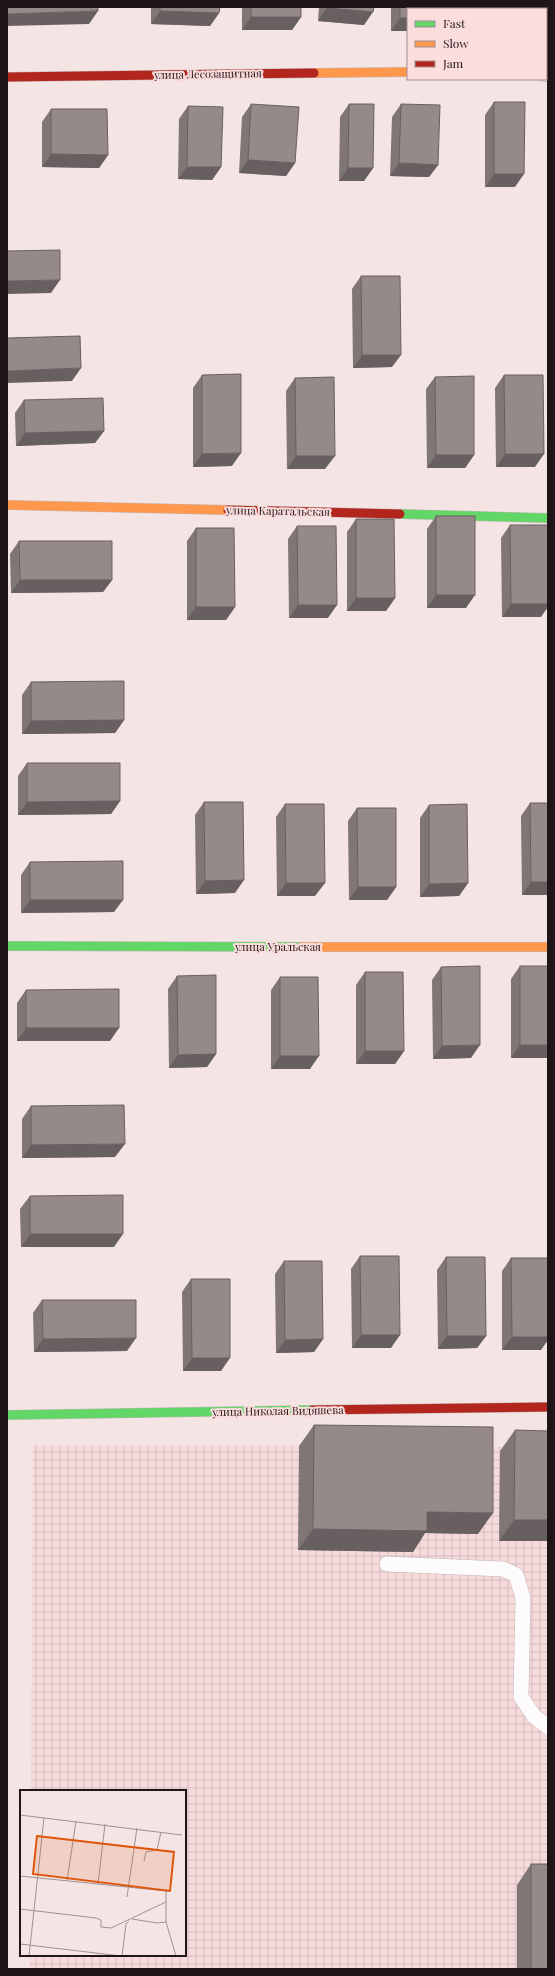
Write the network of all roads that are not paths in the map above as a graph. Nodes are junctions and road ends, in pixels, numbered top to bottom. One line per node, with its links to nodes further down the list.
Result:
1 (407, 72): 2 (street, улица Лесозащитная)
2 (7, 77)
3 (7, 505): 4 (street, улица Каратальская)
4 (548, 518)
5 (7, 946): 6 (street, улица Уральская)
6 (548, 947)
7 (548, 1408): 8 (street, улица Николая Видяшева)
8 (7, 1414)
9 (387, 1564): 10 (lane)
10 (548, 1727)

